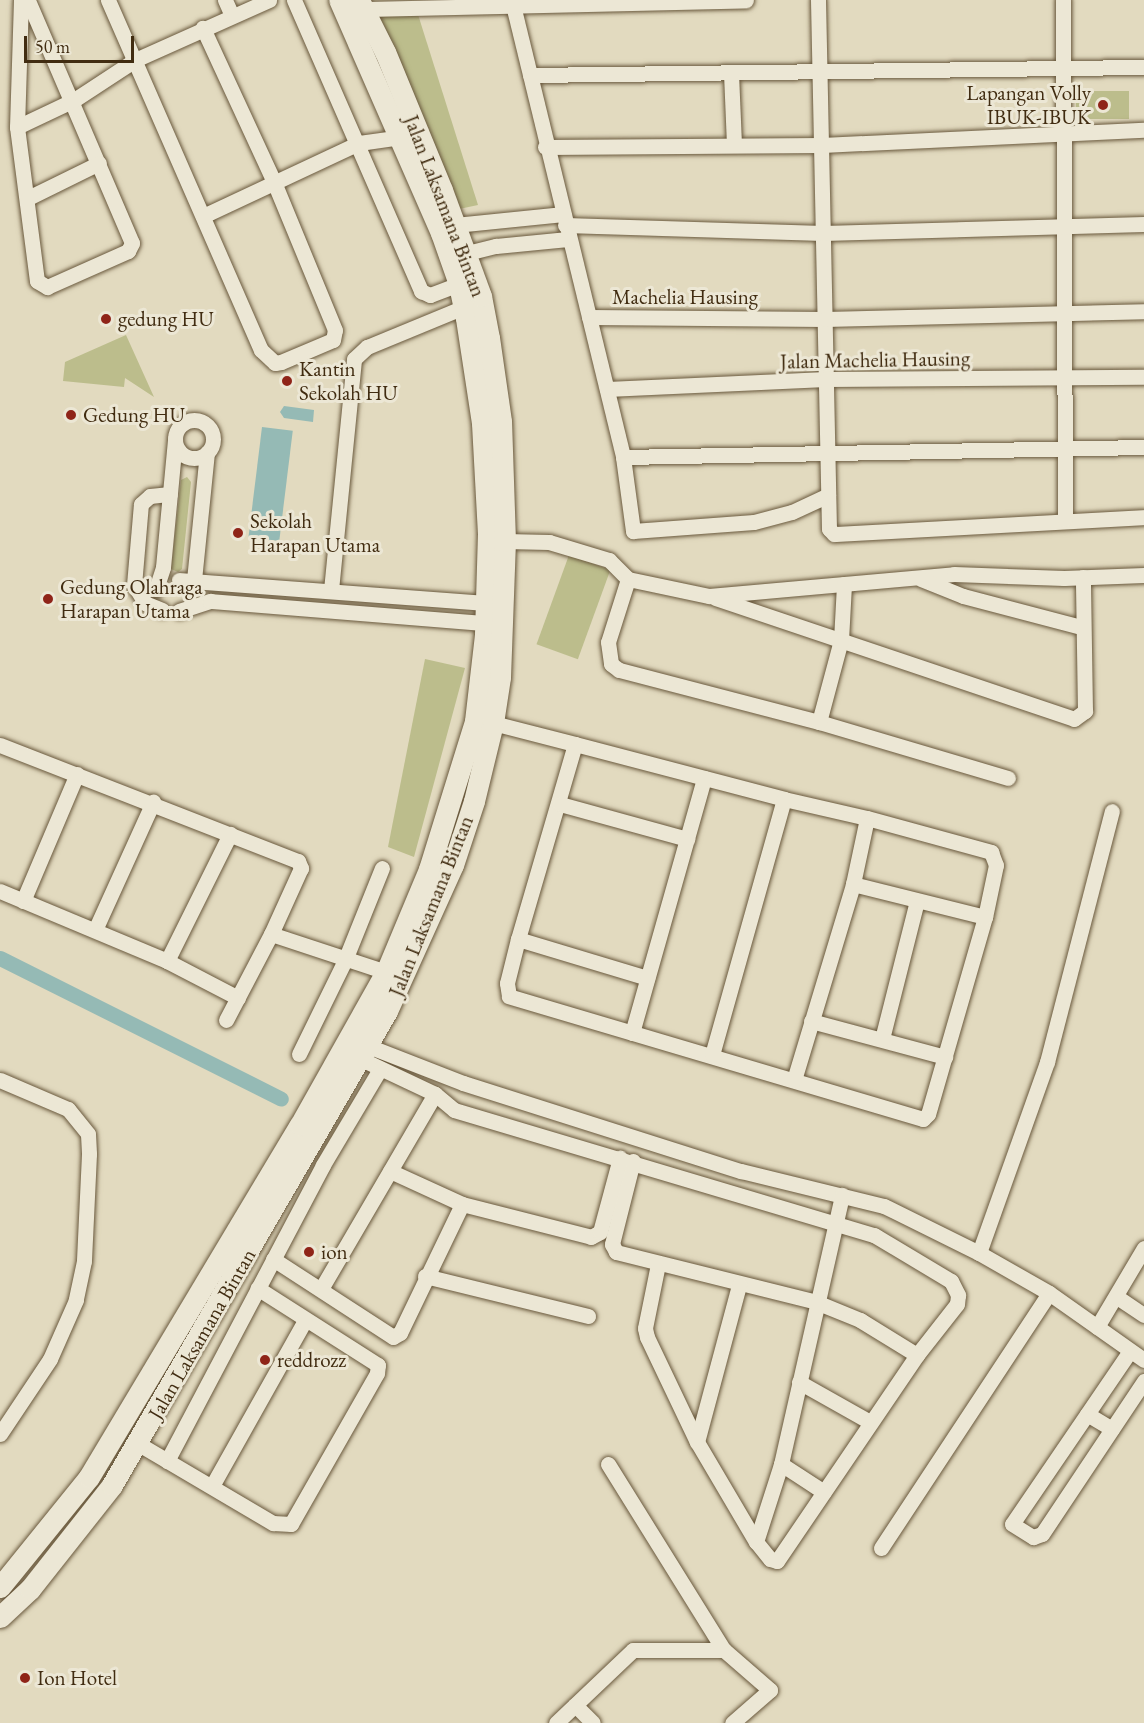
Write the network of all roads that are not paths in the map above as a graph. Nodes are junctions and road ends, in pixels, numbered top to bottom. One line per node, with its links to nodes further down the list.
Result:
1 (21, 0): 24 (street)
2 (28, 0): 23 (street)
3 (108, 0): 17 (street)
4 (225, 0): 15 (street)
5 (269, 0): 15 (street)
6 (294, 0): 28 (street)
7 (339, 0): 27 (main road, Jalan Laksamana Bintan)
8 (746, 0): 11 (street)
9 (818, 0): 20 (street)
10 (1063, 0): 19 (street)
11 (588, 2): 14 (street)
12 (472, 3): 13 (street); 14 (street)
13 (361, 4): 37 (main road, Jalan Laksamana Bintan)
14 (513, 5): 22 (street, Machelia Hausing)
15 (232, 16): 16 (street)
16 (202, 28): 17 (street); 33 (street)
17 (135, 60): 23 (street); 35 (street)
18 (1144, 68): 19 (street)
19 (1065, 69): 20 (street); 26 (street)
20 (820, 72): 21 (street); 30 (street)
21 (731, 74): 22 (street); 29 (street)
22 (530, 75): 31 (street, Machelia Hausing)
23 (74, 100): 24 (street); 32 (street)
24 (17, 127): 34 (street)
25 (1144, 130): 26 (street)
26 (1064, 136): 30 (street); 38 (street)
27 (401, 137): 28 (street); 42 (main road, Jalan Laksamana Bintan)
28 (359, 143): 33 (street); 42 (street)
29 (734, 145): 30 (street); 31 (street)
30 (822, 145): 40 (street)
31 (546, 147): 39 (street, Machelia Hausing)
32 (99, 163): 34 (street); 34 (street)
33 (274, 182): 35 (street); 35 (street)
34 (28, 198)
35 (204, 216)
36 (1144, 224): 38 (street)
37 (455, 225): 39 (street); 41 (main road, Jalan Laksamana Bintan)
38 (1065, 225): 40 (street); 45 (street)
39 (565, 226): 40 (street); 41 (street); 46 (street, Machelia Hausing)
40 (824, 233): 47 (street)
41 (466, 253): 52 (main road, Jalan Laksamana Bintan)
42 (459, 284): 43 (main road, Jalan Laksamana Bintan)
43 (464, 307): 52 (main road, Jalan Laksamana Bintan); 71 (street)
44 (1144, 310): 45 (street, Machelia Hausing)
45 (1066, 314): 47 (street, Machelia Hausing); 50 (street)
46 (589, 317): 47 (street, Machelia Hausing); 51 (street)
47 (825, 319): 49 (street)
48 (1144, 377): 50 (street, Jalan Machelia Hausing)
49 (826, 379): 50 (street, Jalan Machelia Hausing); 51 (street, Jalan Machelia Hausing); 56 (street)
50 (1066, 380): 55 (street)
51 (607, 389): 58 (street)
52 (492, 422): 63 (main road, Jalan Laksamana Bintan); 75 (main road, Jalan Laksamana Bintan)
53 (175, 439): 57 (street); 57 (street); 59 (street)
54 (1144, 447): 55 (street)
55 (1065, 448): 56 (street); 62 (street)
56 (828, 452): 58 (street); 60 (street)
57 (207, 453): 68 (street)
58 (623, 457): 60 (street)
59 (170, 494): 70 (street); 73 (street)
60 (828, 495): 62 (street)
61 (1144, 517): 62 (street)
62 (1065, 519)
63 (505, 541): 66 (street); 79 (main road, Jalan Laksamana Bintan)
64 (1144, 575): 65 (street)
65 (1083, 578): 67 (street); 76 (street)
66 (628, 579): 72 (street); 78 (street)
67 (921, 579): 69 (street); 76 (street)
68 (187, 580): 70 (street); 71 (street); 74 (street)
69 (844, 584): 72 (street); 77 (street)
70 (156, 589): 73 (street)
71 (331, 590): 75 (street)
72 (709, 596): 77 (street)
73 (162, 610): 74 (street)
74 (179, 611): 75 (street)
75 (485, 613): 103 (main road, Jalan Laksamana Bintan)
76 (1082, 627): 77 (street)
77 (841, 640): 78 (street)
78 (819, 722): 84 (street)
79 (493, 723): 80 (street); 110 (main road, Jalan Laksamana Bintan)
80 (575, 744): 83 (street); 87 (street)
81 (1, 747): 82 (street)
82 (77, 774): 86 (street); 95 (street)
83 (704, 778): 85 (street); 91 (street)
84 (1008, 778)
85 (784, 799): 89 (street); 112 (street)
86 (153, 802): 90 (street); 98 (street)
87 (560, 804): 91 (street); 100 (street)
88 (1112, 811): 125 (street)
89 (867, 818): 93 (street); 97 (street)
90 (230, 834): 99 (street); 102 (street)
91 (687, 839): 104 (street)
92 (382, 868): 101 (street)
93 (853, 884): 96 (street); 107 (street)
94 (0, 891): 95 (street)
95 (23, 901): 98 (street)
96 (917, 901): 97 (street); 109 (street)
97 (985, 917): 113 (street)
98 (95, 930): 102 (street)
99 (271, 934): 101 (street); 105 (street)
100 (518, 939): 104 (street); 108 (street)
101 (345, 960): 103 (street); 111 (street)
102 (167, 961): 105 (street)
103 (386, 972): 157 (main road, Jalan Laksamana Bintan)
104 (647, 978): 108 (street)
105 (238, 998): 106 (street)
106 (226, 1020)
107 (811, 1021): 109 (street); 116 (street)
108 (632, 1034): 112 (street)
109 (882, 1039): 113 (street)
110 (364, 1052): 114 (street); 119 (main road, Jalan Laksamana Bintan); 121 (street)
111 (299, 1054)
112 (712, 1055): 116 (street)
113 (945, 1057): 116 (street)
114 (380, 1069): 117 (street); 119 (street)
115 (0, 1080): 147 (street)
116 (794, 1080)
117 (435, 1094): 118 (street); 120 (street)
118 (626, 1160): 122 (street); 123 (street); 127 (street)
119 (314, 1161): 126 (street); 149 (main road, Jalan Laksamana Bintan)
120 (390, 1171): 122 (street); 131 (street)
121 (842, 1195): 123 (street); 125 (street)
122 (462, 1204): 128 (street)
123 (836, 1223): 134 (street); 140 (street)
124 (1144, 1248): 133 (street)
125 (979, 1253): 132 (street)
126 (273, 1259): 130 (street); 131 (street)
127 (658, 1264): 129 (street); 148 (street)
128 (425, 1276): 131 (street); 136 (street)
129 (739, 1285): 134 (street); 148 (street)
130 (257, 1288): 137 (street); 150 (street)
131 (321, 1289)
132 (1049, 1293): 138 (street); 156 (street)
133 (1117, 1297): 135 (street); 138 (street)
134 (816, 1302): 140 (street); 143 (street)
135 (1144, 1315)
136 (588, 1316)
137 (305, 1320): 153 (street); 153 (street)
138 (1097, 1328): 139 (street)
139 (1130, 1351): 141 (street); 144 (street)
140 (916, 1355): 145 (street)
141 (1144, 1360)
142 (1144, 1381): 146 (street)
143 (799, 1382): 145 (street); 152 (street)
144 (1087, 1414): 146 (street); 146 (street)
145 (870, 1422): 154 (street)
146 (1112, 1429)
147 (0, 1434)
148 (697, 1442): 155 (street)
149 (137, 1443): 150 (street); 158 (main road, Jalan Laksamana Bintan)
150 (166, 1461): 153 (street)
151 (608, 1464): 159 (street)
152 (781, 1464): 154 (street); 155 (street)
153 (212, 1486)
154 (824, 1492): 155 (street)
155 (756, 1542)
156 (881, 1548)
157 (0, 1587)
158 (0, 1617)
159 (724, 1650): 160 (street); 163 (street)
160 (575, 1705): 161 (street); 162 (street)
161 (556, 1723)
162 (593, 1723)
163 (732, 1723)

